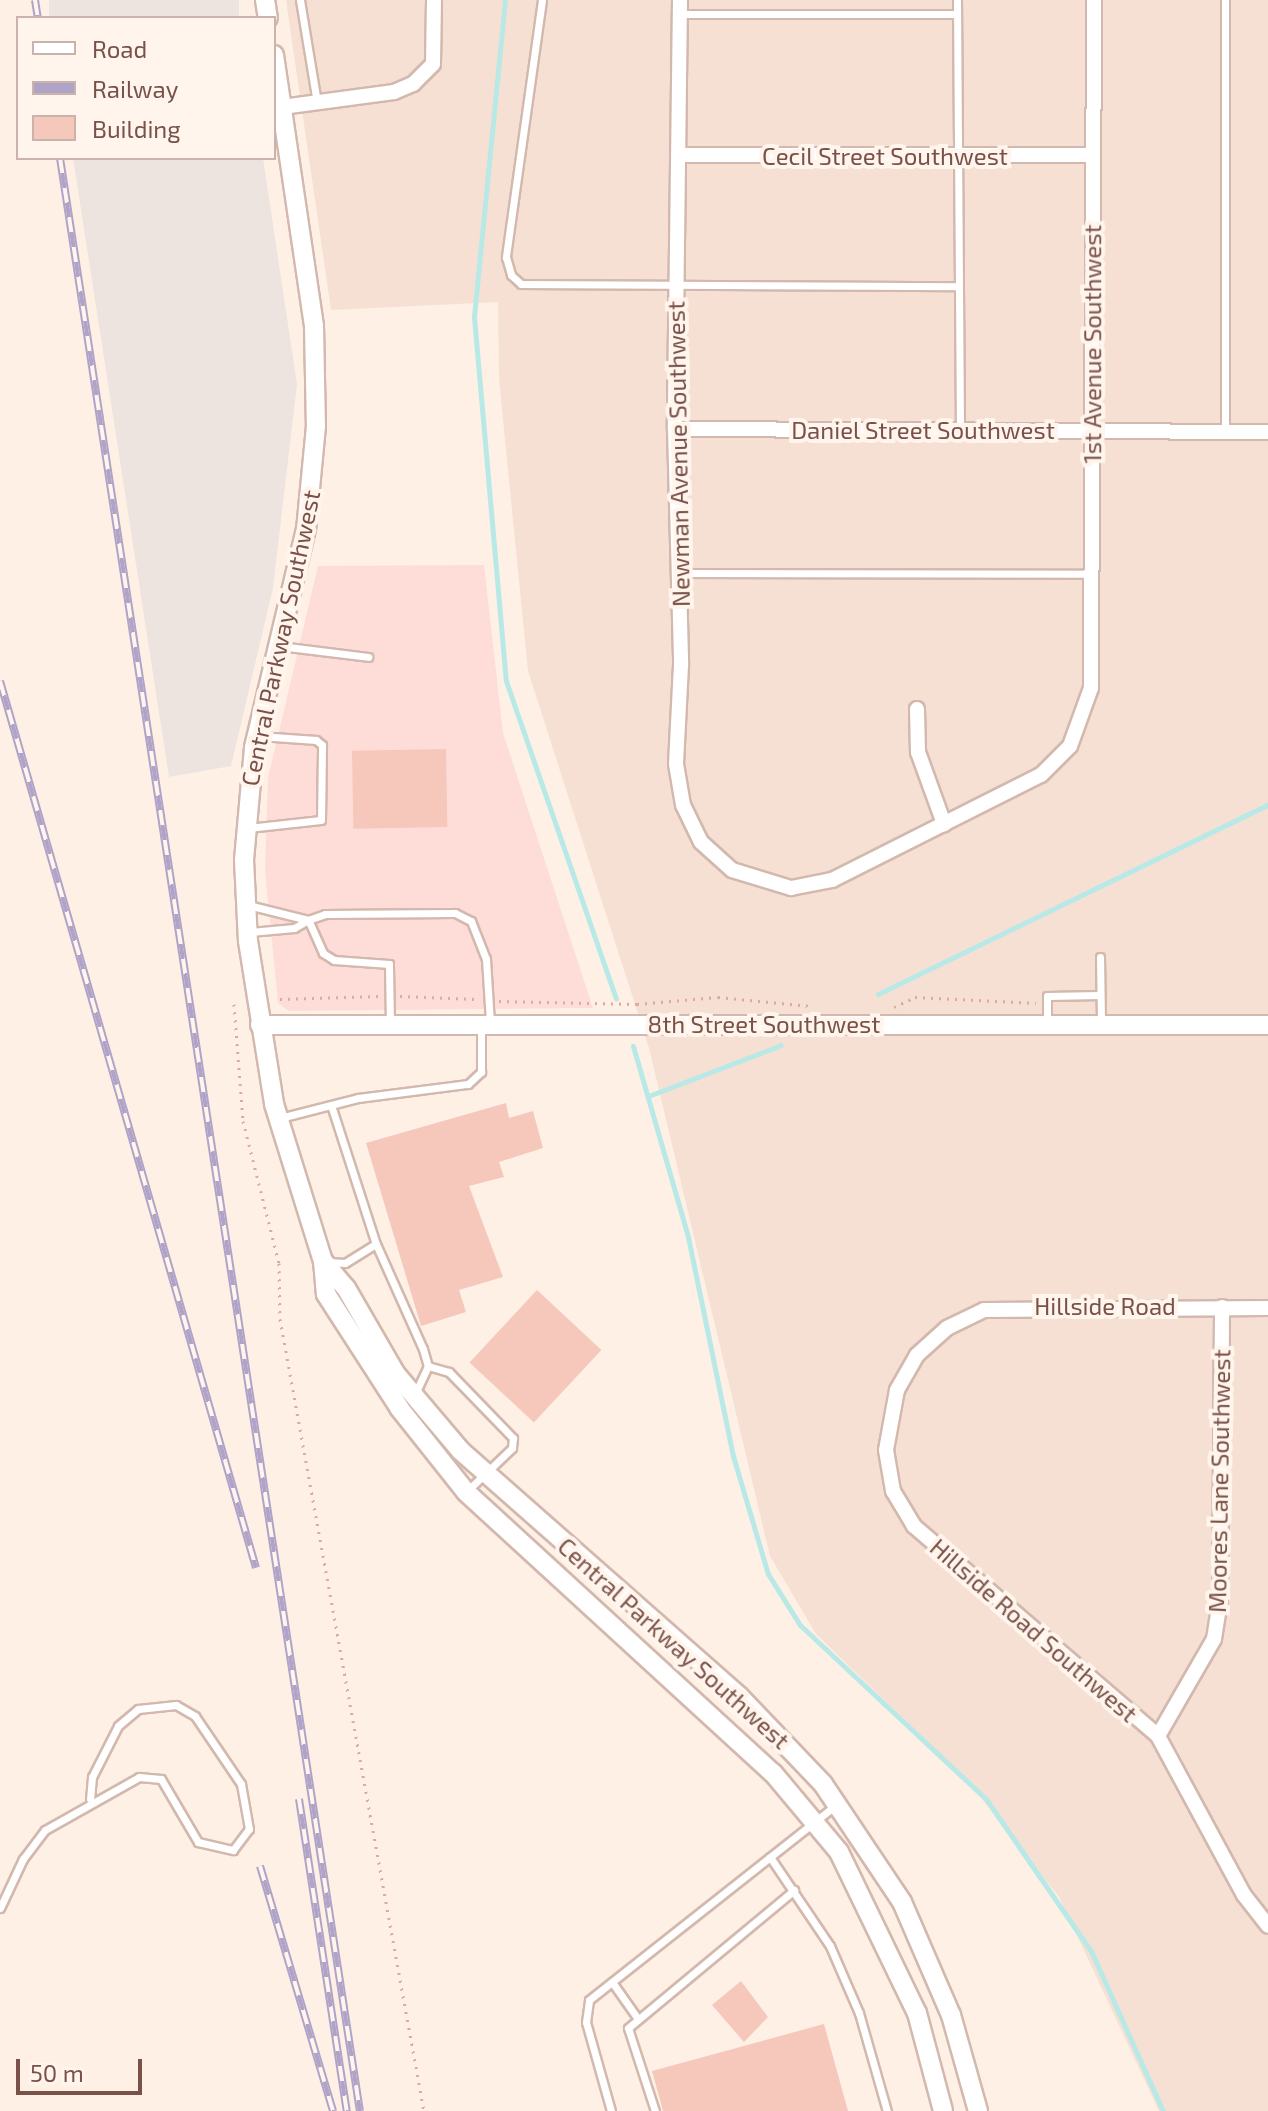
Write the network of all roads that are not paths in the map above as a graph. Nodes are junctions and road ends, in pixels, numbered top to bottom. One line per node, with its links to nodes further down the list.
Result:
1 (300, 0): 10 (lane)
2 (434, 0): 10 (street)
3 (542, 0): 16 (lane)
4 (957, 0): 8 (lane)
5 (1094, 0): 13 (street, 1st Avenue Southwest)
6 (1225, 0): 20 (lane)
7 (680, 7): 8 (lane); 12 (street, Newman Avenue Southwest)
8 (957, 14): 14 (lane)
9 (276, 68): 11 (street, Central Parkway Southwest)
10 (317, 103): 11 (street)
11 (282, 107): 24 (street, Central Parkway Southwest)
12 (678, 155): 14 (street, Cecil Street Southwest); 16 (street, Newman Avenue Southwest)
13 (1092, 155): 14 (street, Cecil Street Southwest); 19 (street, 1st Avenue Southwest)
14 (957, 157): 15 (lane)
15 (959, 286): 16 (lane); 18 (lane)
16 (676, 289): 17 (street, Newman Avenue Southwest)
17 (675, 429): 18 (street, Daniel Street Southwest); 22 (street, Newman Avenue Southwest)
18 (960, 430): 19 (street, Daniel Street Southwest)
19 (1092, 430): 20 (street, Daniel Street Southwest); 23 (street, 1st Avenue Southwest)
20 (1225, 431): 21 (street, Daniel Street Southwest)
21 (1268, 432)
22 (679, 573): 23 (lane); 30 (street, Newman Avenue Southwest)
23 (1092, 574): 28 (street, 1st Avenue Southwest)
24 (278, 645): 25 (lane); 27 (street, Central Parkway Southwest)
25 (368, 657)
26 (917, 709): 28 (street)
27 (257, 736): 29 (street, Central Parkway Southwest); 29 (lane)
28 (944, 824): 30 (street, 1st Avenue Southwest)
29 (246, 828): 31 (street, Central Parkway Southwest)
30 (750, 879)
31 (246, 905): 32 (lane); 33 (street, Central Parkway Southwest)
32 (308, 920): 33 (lane); 36 (lane); 37 (lane)
33 (247, 932): 38 (street, Central Parkway Southwest)
34 (1100, 957): 35 (lane)
35 (1100, 995): 39 (lane); 40 (lane)
36 (390, 1024): 37 (street, 8th Street Southwest); 38 (street, 8th Street Southwest)
37 (486, 1024): 39 (street, 8th Street Southwest); 42 (lane)
38 (260, 1025): 43 (street, Central Parkway Southwest)
39 (1047, 1025): 40 (street, 8th Street Southwest)
40 (1101, 1025): 41 (street, 8th Street Southwest)
41 (1268, 1025)
42 (331, 1105): 43 (lane); 44 (lane)
43 (278, 1119): 45 (street, Central Parkway Southwest)
44 (376, 1244): 45 (lane); 49 (lane)
45 (323, 1261): 50 (street, Central Parkway Southwest); 52 (street, Central Parkway Southwest)
46 (1222, 1307): 47 (street, Hillside Road); 48 (street, Hillside Road); 53 (street, Moores Lane Southwest)
47 (1268, 1308)
48 (947, 1328): 53 (street, Hillside Road Southwest)
49 (428, 1366): 50 (lane); 51 (lane)
50 (414, 1396): 51 (street, Central Parkway Southwest)
51 (486, 1474): 52 (lane); 55 (street, Central Parkway Southwest)
52 (466, 1492): 56 (street, Central Parkway Southwest)
53 (1158, 1736): 60 (street, Hillside Road Southwest)
54 (90, 1799): 54 (lane); 59 (lane)
55 (838, 1804): 56 (lane); 67 (street, Central Parkway Southwest)
56 (814, 1821): 57 (lane); 66 (street, Central Parkway Southwest)
57 (770, 1857): 58 (lane); 61 (lane)
58 (794, 1890): 62 (lane); 65 (lane)
59 (0, 1908)
60 (1268, 1926)
61 (612, 1982): 62 (lane); 63 (lane)
62 (638, 2019): 64 (lane)
63 (611, 2111)
64 (655, 2111)
65 (887, 2111)
66 (943, 2111)
67 (978, 2111)

